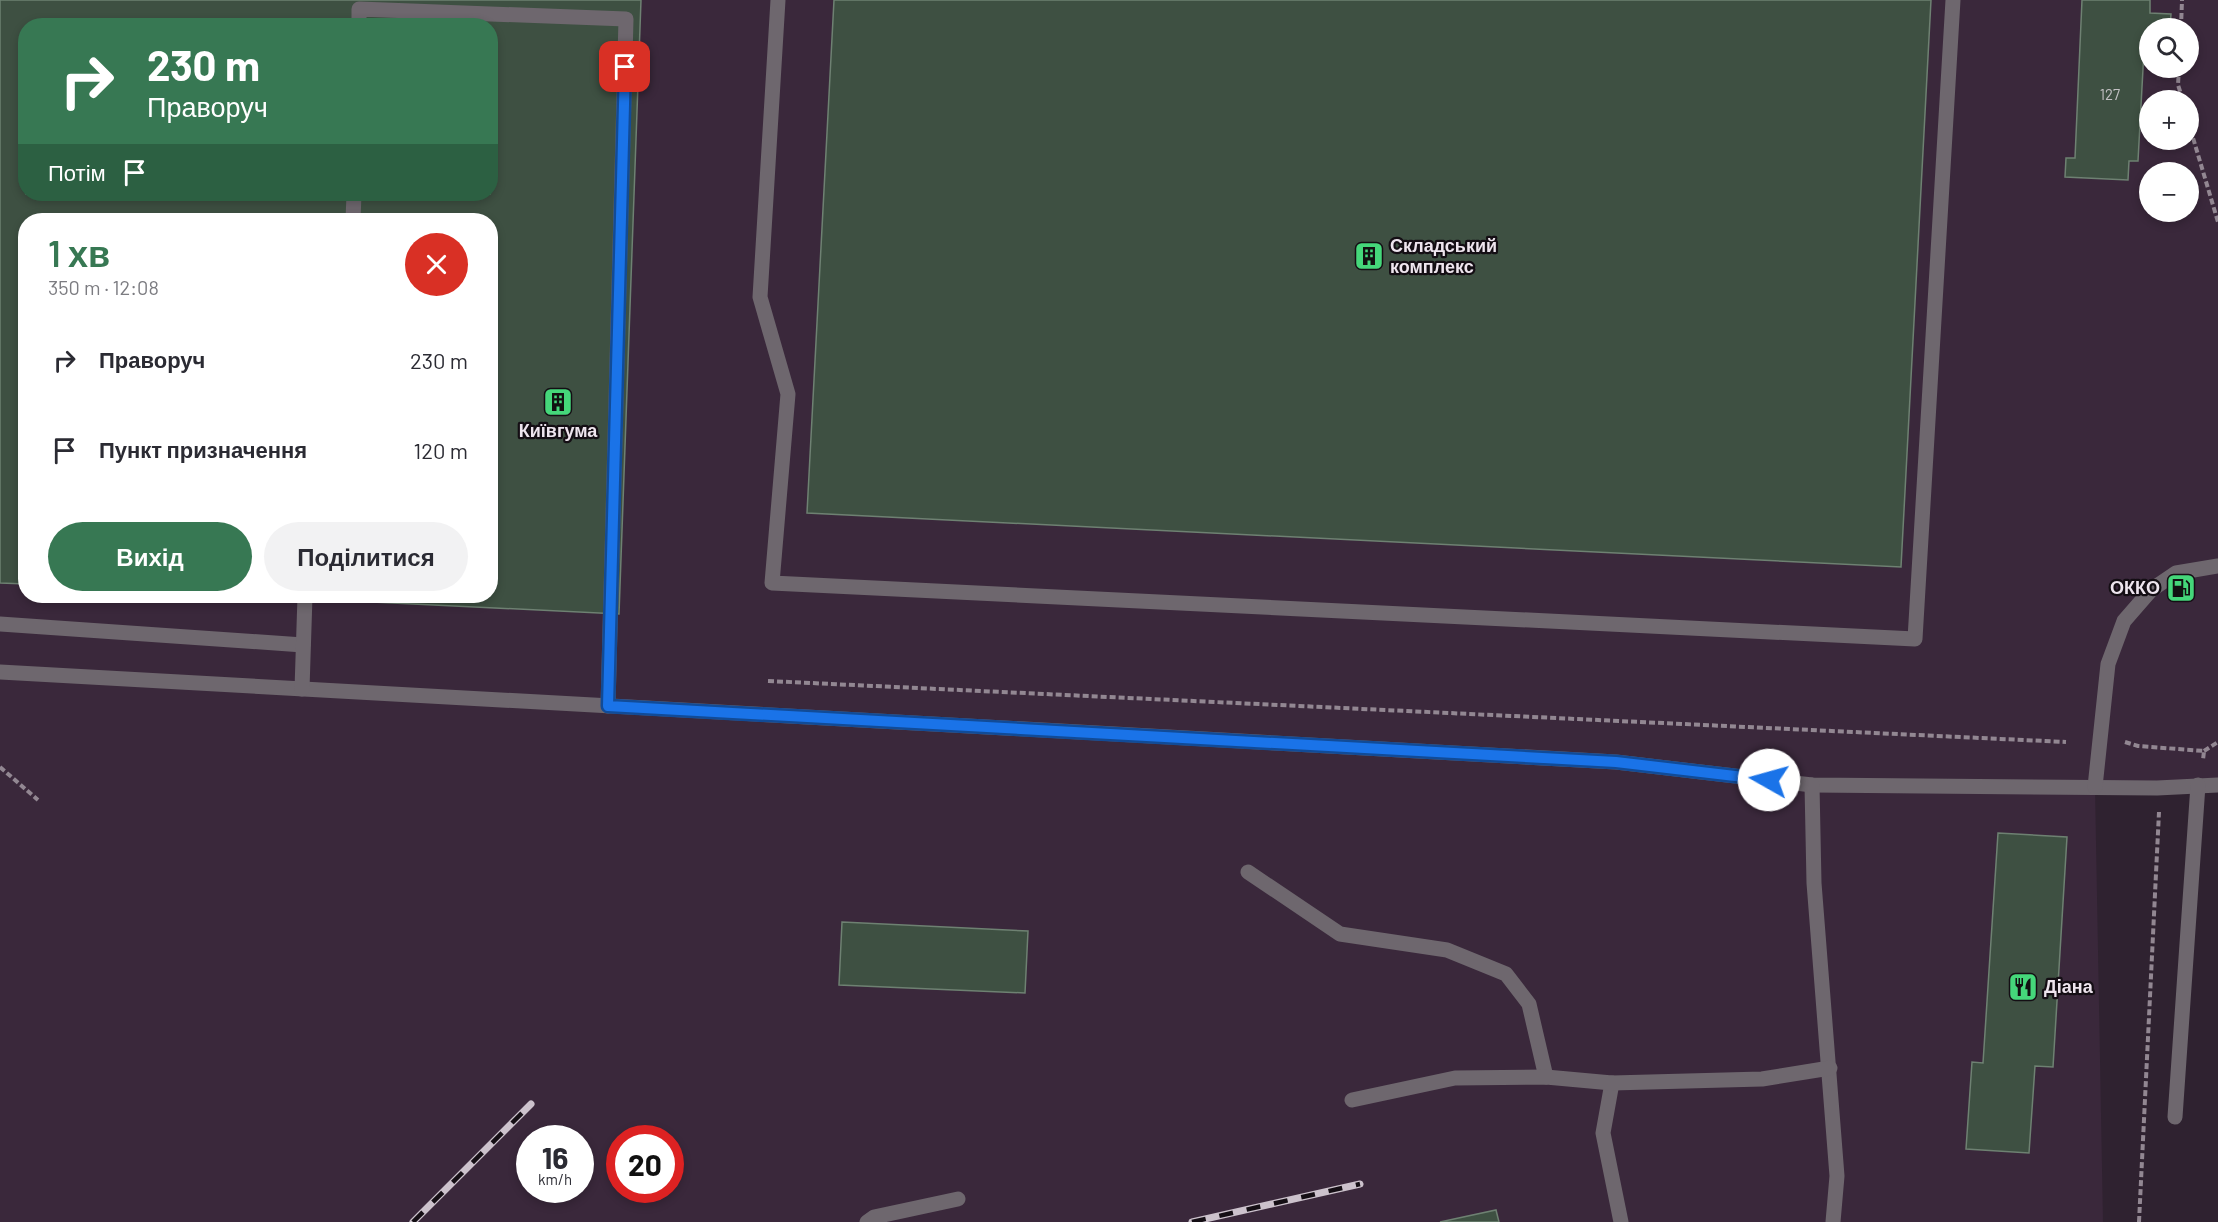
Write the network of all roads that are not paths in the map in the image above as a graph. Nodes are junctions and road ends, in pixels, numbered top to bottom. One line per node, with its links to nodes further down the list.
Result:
1 (778, 0): 2 (lane)
2 (1953, 0)
3 (358, 18): 10 (lane)
4 (2218, 566): 14 (lane)
5 (305, 603): 7 (lane)
6 (0, 624): 7 (lane)
7 (303, 645): 9 (lane)
8 (0, 672): 9 (lane)
9 (302, 689): 10 (lane)
10 (608, 706): 13 (lane)
11 (2198, 785): 12 (lane); 14 (lane); 20 (lane)
12 (2218, 785)
13 (1812, 786): 14 (lane); 16 (lane)
14 (2095, 787)
15 (1248, 872): 17 (lane)
16 (1830, 1068): 18 (lane); 24 (lane)
17 (1546, 1077): 18 (lane); 19 (lane)
18 (1612, 1083): 23 (lane)
19 (1352, 1100)
20 (2175, 1117)
21 (958, 1199): 22 (lane)
22 (867, 1222)
23 (1621, 1222)
24 (1833, 1222)

